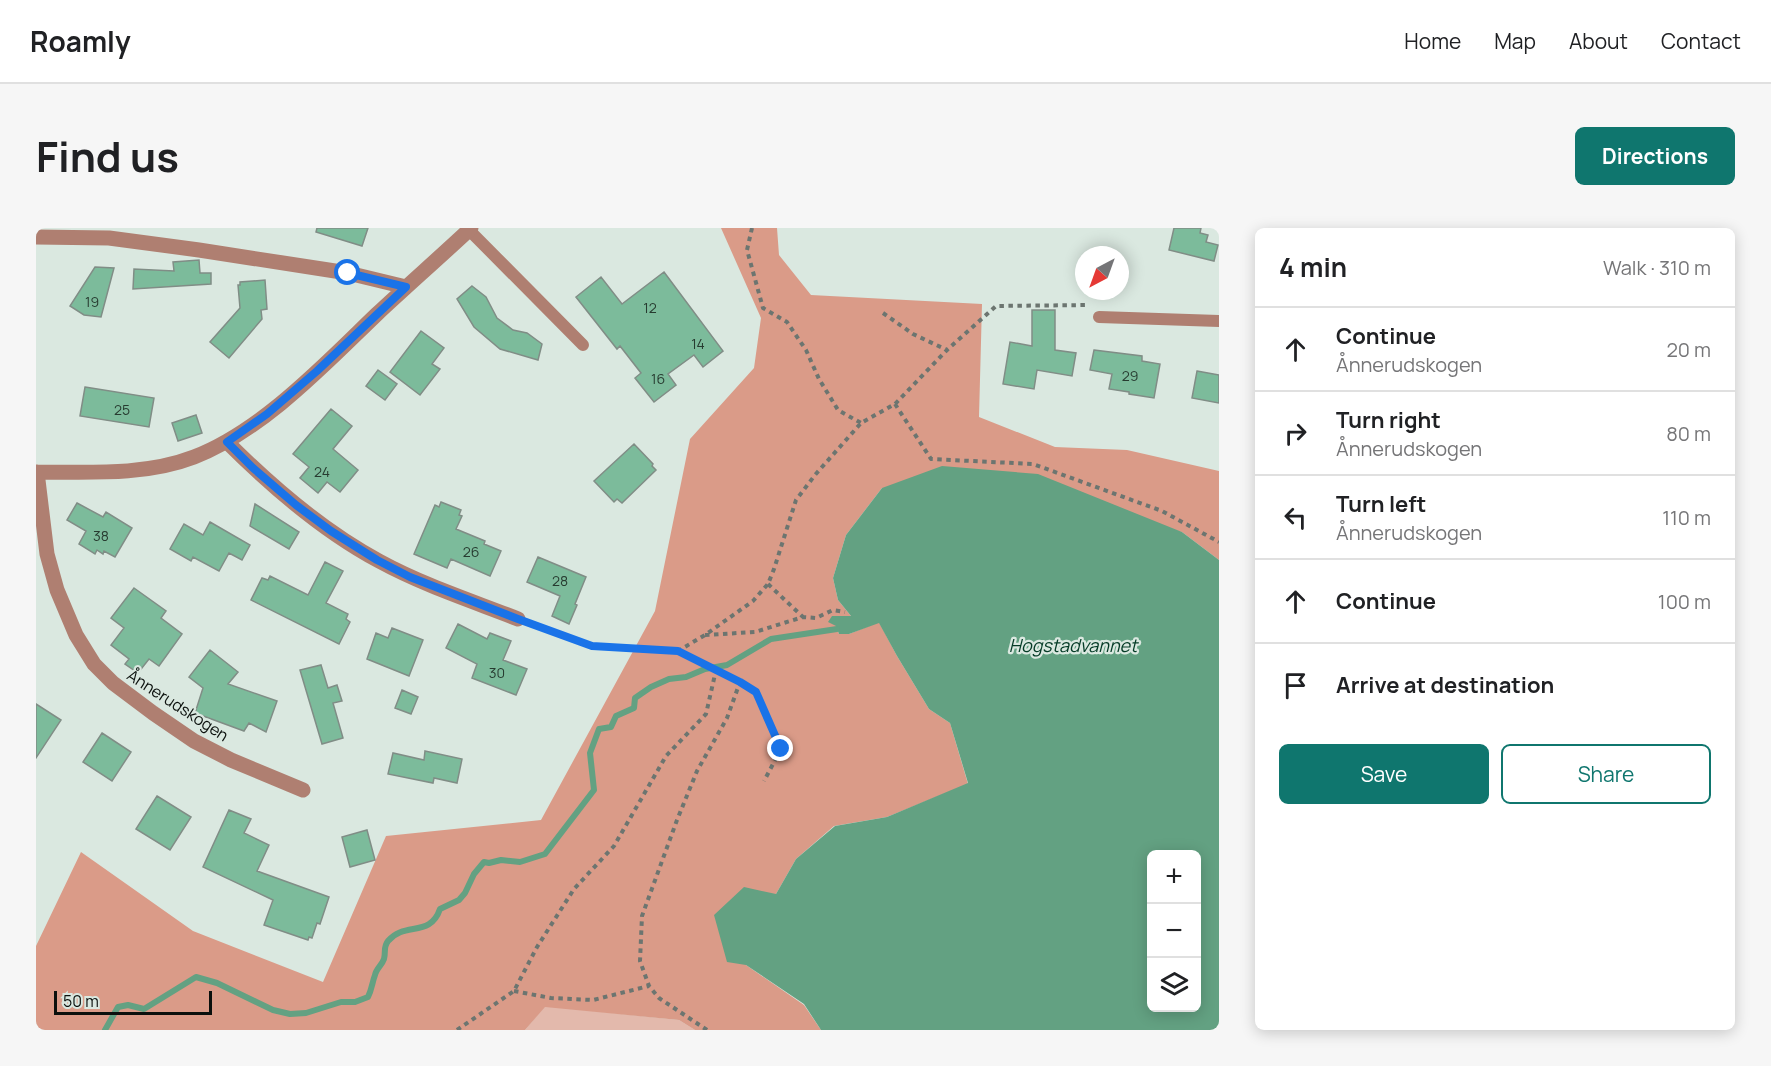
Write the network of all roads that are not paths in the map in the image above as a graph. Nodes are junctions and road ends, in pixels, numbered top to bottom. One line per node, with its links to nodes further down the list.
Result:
1 (470, 229): 3 (street, Ånnerudskogen); 6 (lane, Ånnerudskogen)
2 (36, 237): 3 (street)
3 (406, 287): 7 (street, Ånnerudskogen)
4 (1099, 317): 5 (lane)
5 (1219, 321)
6 (583, 345)
7 (227, 442): 8 (street, Ånnerudskogen); 9 (street)
8 (36, 472): 10 (street, Ånnerudskogen)
9 (518, 619)
10 (303, 790)

